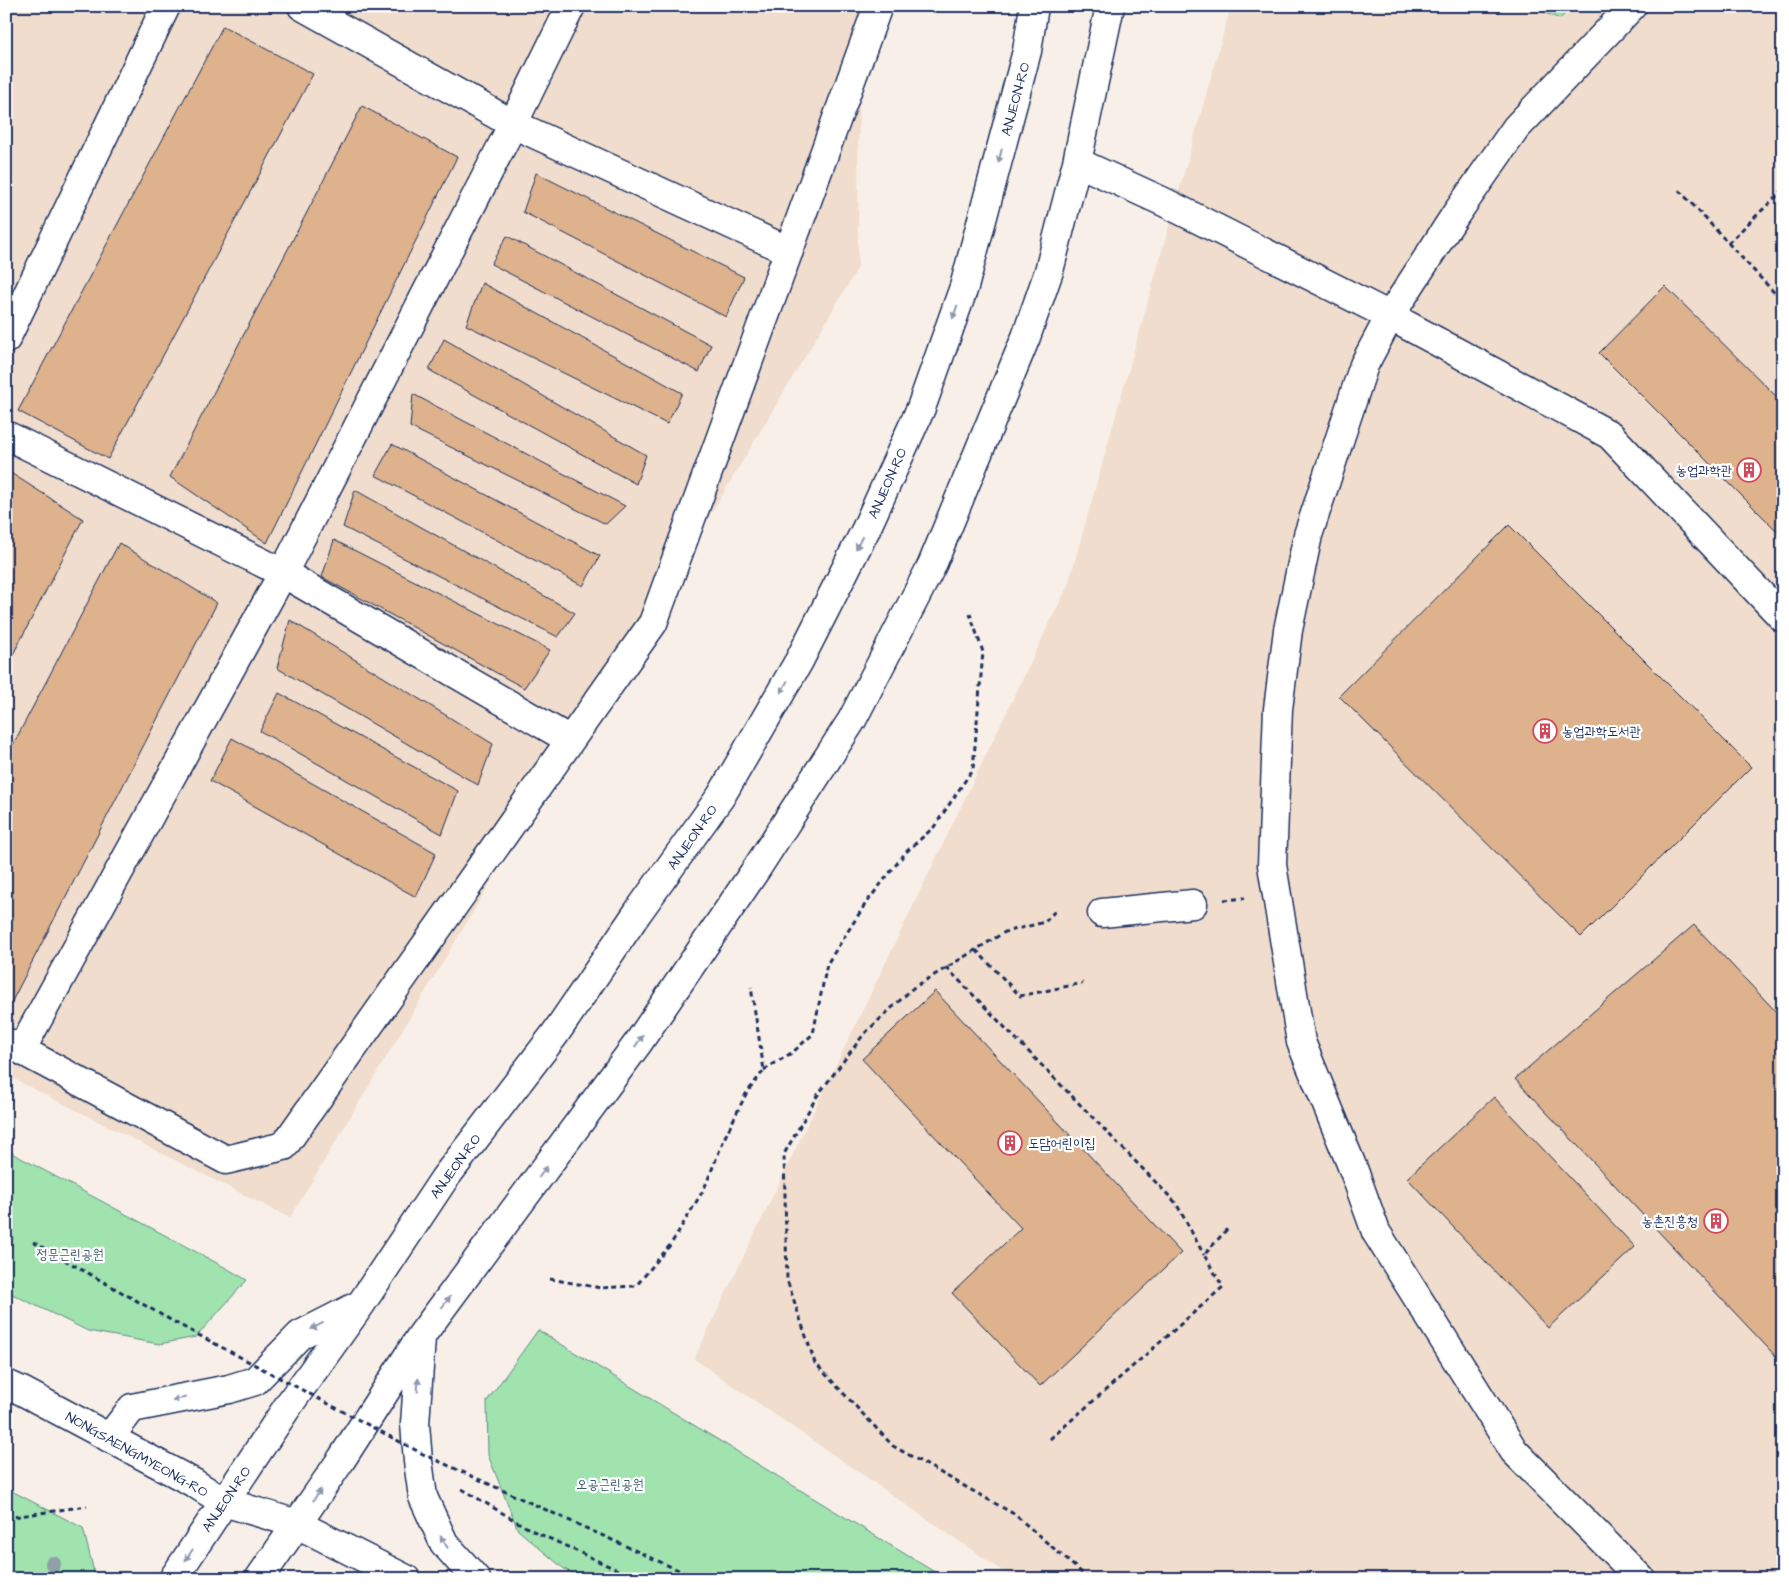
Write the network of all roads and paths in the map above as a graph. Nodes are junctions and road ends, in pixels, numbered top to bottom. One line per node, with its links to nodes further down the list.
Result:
1 (166, 6): 16 (street)
2 (302, 6): 8 (street)
3 (571, 6): 8 (street)
4 (878, 6): 13 (street)
5 (1034, 6): 37 (street, ANJEON-RO, one-way to 37)
6 (1110, 6): 9 (street)
7 (1632, 6): 15 (street)
8 (513, 124): 13 (street); 18 (street)
9 (1077, 162): 15 (street); 38 (street, one-way to 9)
10 (1679, 190): 12 (path)
11 (1783, 190): 12 (path)
12 (1728, 243): 14 (path)
13 (789, 251): 21 (street)
14 (1783, 302)
15 (1390, 316): 20 (street); 56 (street)
16 (6, 338)
17 (6, 434): 18 (street)
18 (283, 573): 21 (street); 31 (street)
19 (970, 614): 32 (path)
20 (1783, 618)
21 (570, 740): 31 (street)
22 (1253, 898): 23 (path)
23 (1223, 900)
24 (1193, 904): 26 (street)
25 (1054, 911): 27 (path)
26 (1102, 913)
27 (976, 950): 28 (path); 29 (path)
28 (946, 967): 35 (path); 55 (path)
29 (1083, 983)
30 (751, 987): 32 (path)
31 (14, 1046)
32 (764, 1070): 36 (path)
33 (1228, 1228): 35 (path)
34 (33, 1242): 54 (path, bridge)
35 (1204, 1255): 41 (path)
36 (550, 1280)
37 (361, 1304): 40 (street, one-way to 40); 43 (street, ANJEON-RO)
38 (421, 1336): 46 (street, one-way to 38); 52 (street, one-way to 38)
39 (6, 1384): 40 (street, NONGSAENGMYEONG-RO)
40 (109, 1438): 43 (street, NONGSAENGMYEONG-RO)
41 (1050, 1439)
42 (462, 1489): 53 (path)
43 (224, 1502): 46 (street, NONGSAENGMYEONG-RO); 49 (street, ANJEON-RO, one-way to 49)
44 (87, 1506): 45 (path)
45 (6, 1518)
46 (297, 1524): 50 (street); 51 (street, NONGSAENGMYEONG-RO)
47 (6, 1553): 48 (path)
48 (10, 1579)
49 (173, 1579)
50 (260, 1579)
51 (406, 1579)
52 (476, 1579)
53 (637, 1579)
54 (698, 1579)
55 (1089, 1579)
56 (1640, 1579)

